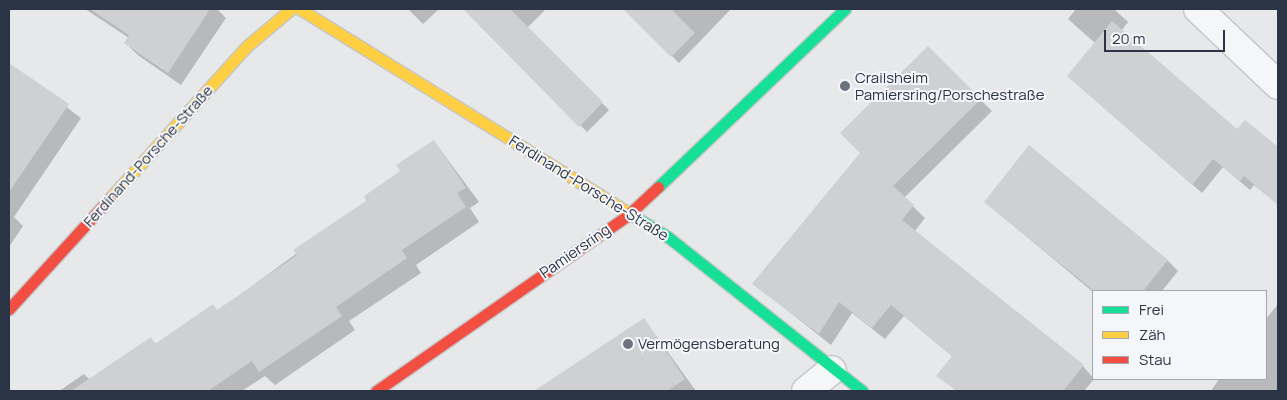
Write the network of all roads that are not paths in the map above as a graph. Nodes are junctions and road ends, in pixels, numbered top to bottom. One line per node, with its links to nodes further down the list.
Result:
1 (292, 9): 7 (street, Ferdinand-Porsche-Straße)
2 (300, 9): 6 (street, Ferdinand-Porsche-Straße)
3 (845, 9): 6 (street, Pamiersring)
4 (1198, 9): 5 (street)
5 (1278, 85)
6 (628, 215): 8 (street, Ferdinand-Porsche-Straße); 9 (street, Pamiersring)
7 (9, 309)
8 (832, 370): 10 (street); 11 (street, Ferdinand-Porsche-Straße)
9 (376, 391)
10 (806, 391)
11 (862, 391)

